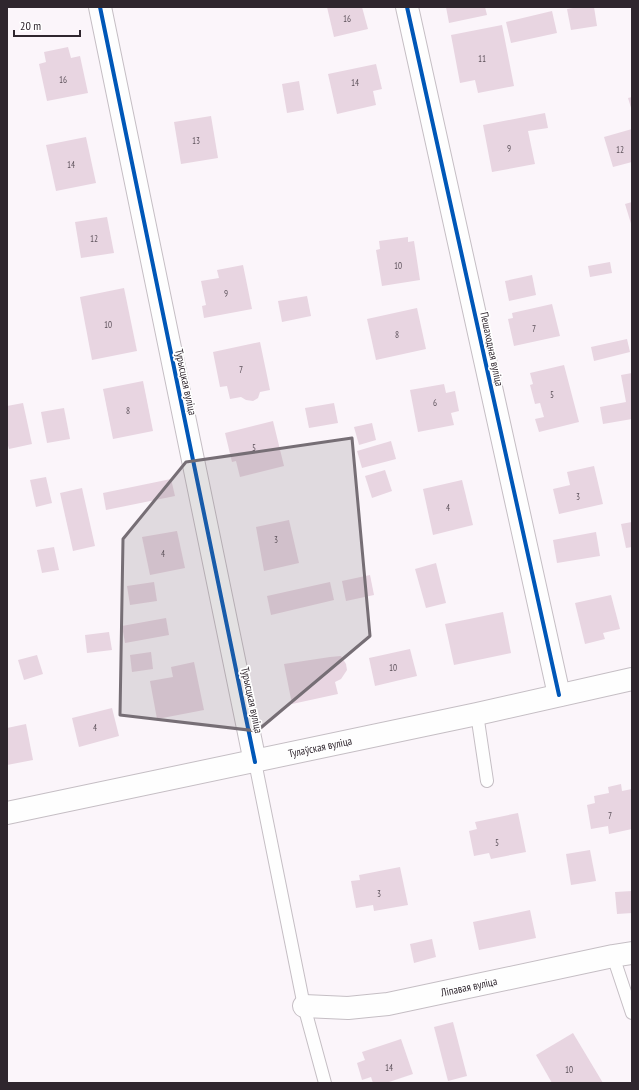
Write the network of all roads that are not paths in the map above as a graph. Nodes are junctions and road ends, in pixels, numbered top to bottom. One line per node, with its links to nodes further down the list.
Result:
1 (100, 7): 6 (street, Турысцкая вуліца)
2 (407, 7): 4 (street, Пешаходная вуліца)
3 (632, 679): 4 (street, Тулаўская вуліца)
4 (559, 695): 5 (street, Тулаўская вуліца)
5 (478, 714): 6 (street, Тулаўская вуліца); 7 (lane)
6 (255, 762): 8 (street, Тулаўская вуліца); 10 (lane)
7 (486, 781)
8 (7, 813)
9 (622, 955): 10 (street, Ліпавая вуліца); 11 (lane)
10 (304, 1006): 12 (lane)
11 (632, 1013)
12 (325, 1083)

